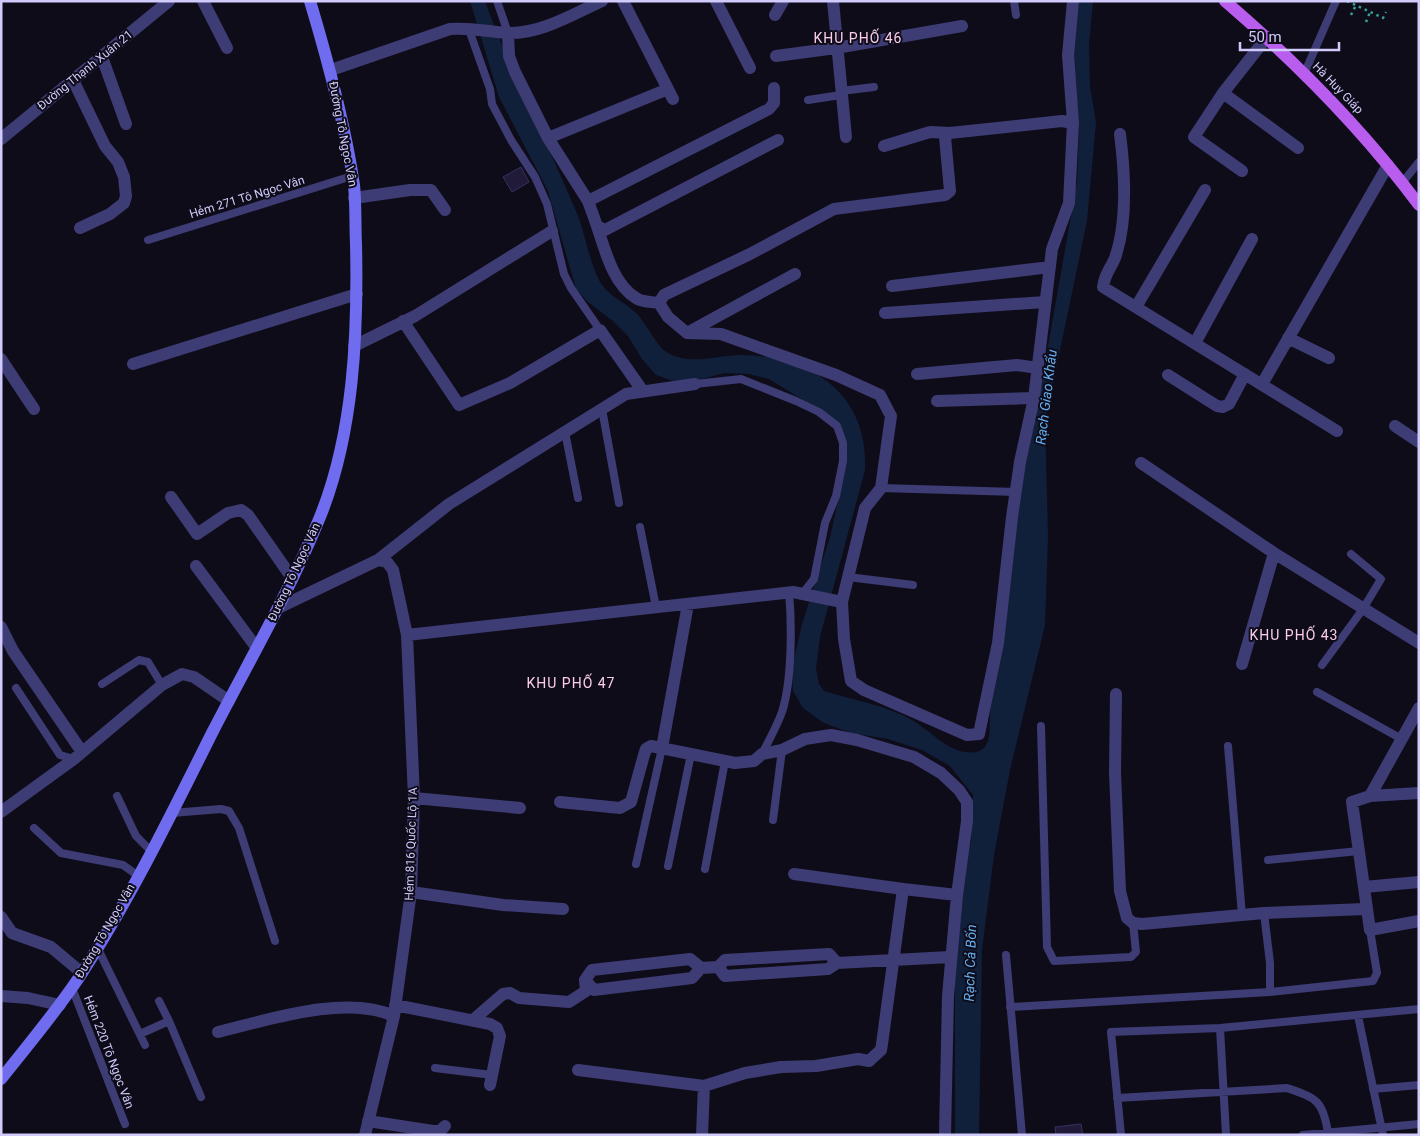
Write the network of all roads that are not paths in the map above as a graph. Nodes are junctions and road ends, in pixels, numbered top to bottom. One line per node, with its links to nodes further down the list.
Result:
1 (169, 1): 23 (street, Đường Thạnh Xuân 21)
2 (203, 1): 20 (street)
3 (310, 1): 25 (street, Đường Tô Ngọc Vân)
4 (497, 1): 18 (lane)
5 (602, 1): 18 (street)
6 (623, 1): 38 (street)
7 (716, 1): 24 (street)
8 (783, 1): 14 (street)
9 (833, 1): 21 (street)
10 (1014, 1): 15 (lane)
11 (1073, 1): 33 (street)
12 (1225, 1): 19 (main road, Hà Huy Giáp)
13 (1336, 1): 26 (lane)
14 (775, 15)
15 (1016, 15)
16 (962, 26): 21 (street)
17 (468, 27): 18 (street); 25 (street); 55 (lane)
18 (504, 32): 38 (street)
19 (1266, 37): 26 (main road, Hà Huy Giáp); 31 (street)
20 (227, 48)
21 (836, 48): 22 (street); 30 (street)
22 (776, 56)
23 (102, 57): 27 (street, Đường Thạnh Xuân 21); 34 (street)
24 (750, 68)
25 (331, 70): 46 (street, Đường Tô Ngọc Vân)
26 (1305, 72): 44 (main road, Hà Huy Giáp)
27 (73, 80): 39 (street, Đường Thạnh Xuân 21); 54 (street)
28 (874, 87): 30 (lane)
29 (774, 88): 50 (street)
30 (841, 93): 32 (lane); 37 (street)
31 (1223, 93): 42 (street); 45 (street)
32 (808, 100)
33 (1073, 122): 35 (street); 58 (street)
34 (126, 124)
35 (950, 133): 41 (street); 63 (street)
36 (1120, 134): 64 (street)
37 (846, 137)
38 (548, 138): 50 (street)
39 (1, 139)
40 (778, 140): 53 (street)
41 (884, 146)
42 (1298, 148)
43 (1419, 162): 47 (lane)
44 (1388, 165): 47 (main road, Hà Huy Giáp); 69 (street)
45 (1242, 172)
46 (352, 176): 49 (street, Đường Tô Ngọc Vân); 57 (lane, Hẻm 271 Tô Ngọc Vân)
47 (1402, 183): 51 (main road, Hà Huy Giáp)
48 (1205, 190): 64 (street)
49 (354, 198): 52 (street); 61 (street, Đường Tô Ngọc Vân)
50 (588, 201): 53 (street)
51 (1419, 204)
52 (445, 210)
53 (597, 226): 63 (street)
54 (80, 228)
55 (552, 230): 66 (street); 67 (lane)
56 (1252, 239): 70 (street)
57 (148, 240)
58 (1050, 267): 60 (street); 62 (street)
59 (795, 274): 68 (street)
60 (892, 286)
61 (357, 294): 71 (street, Đường Tô Ngọc Vân); 74 (street)
62 (1045, 302): 65 (street); 75 (street)
63 (659, 303): 68 (street)
64 (1136, 307): 70 (street)
65 (885, 313)
66 (403, 321): 67 (street); 71 (street)
67 (600, 330): 81 (street)
68 (687, 333): 91 (street)
69 (1288, 338): 72 (street); 80 (street)
70 (1195, 343): 77 (street)
71 (354, 346): 102 (street, Đường Tô Ngọc Vân)
72 (1329, 358)
73 (1, 360): 84 (street)
74 (133, 364)
75 (1038, 368): 76 (street); 82 (street)
76 (917, 374)
77 (1245, 374): 78 (street); 80 (street)
78 (1168, 375)
79 (695, 384): 81 (street); 105 (lane)
80 (1262, 384): 87 (street)
81 (642, 390): 85 (street)
82 (1034, 398): 83 (street); 92 (street)
83 (937, 401)
84 (34, 409)
85 (602, 409): 88 (street); 95 (lane)
86 (1395, 426): 89 (street)
87 (1336, 431)
88 (565, 432): 94 (lane); 99 (street)
89 (1419, 442)
90 (1140, 462): 97 (street)
91 (881, 488): 92 (lane); 101 (street)
92 (1017, 492): 106 (street)
93 (171, 497): 102 (street)
94 (578, 498)
95 (619, 503)
96 (640, 527): 108 (lane)
97 (1274, 553): 110 (street); 115 (street)
98 (1351, 554): 110 (lane)
99 (378, 560): 109 (street); 112 (street, Hẻm 816 Quốc Lộ 1A)
100 (196, 566): 114 (street)
101 (848, 576): 103 (lane); 106 (street)
102 (292, 578): 109 (street, Đường Tô Ngọc Vân)
103 (913, 585)
104 (789, 592): 105 (street); 107 (street); 130 (lane)
105 (803, 593): 106 (street)
106 (840, 602)
107 (688, 604): 108 (street); 127 (street)
108 (656, 607): 112 (street)
109 (278, 608): 114 (street, Đường Tô Ngọc Vân)
110 (1363, 609): 113 (street); 116 (lane)
111 (1, 627): 131 (street)
112 (408, 635): 136 (street, Hẻm 816 Quốc Lộ 1A)
113 (1419, 643)
114 (256, 647): 122 (street, Đường Tô Ngọc Vân)
115 (1242, 664)
116 (1322, 665)
117 (102, 684): 118 (lane)
118 (162, 685): 122 (street); 131 (street)
119 (16, 688): 131 (lane)
120 (1317, 692): 125 (lane)
121 (1116, 694): 162 (street)
122 (228, 701): 140 (street, Đường Tô Ngọc Vân)
123 (1419, 708): 125 (street)
124 (1041, 726): 162 (lane)
125 (1400, 738): 135 (street)
126 (1228, 746): 159 (lane)
127 (662, 748): 129 (street); 137 (street); 146 (lane)
128 (782, 750): 130 (street); 141 (lane); 155 (street)
129 (691, 754): 132 (street); 147 (lane)
130 (762, 754): 132 (street)
131 (78, 755): 138 (street)
132 (725, 761): 148 (lane)
133 (1419, 793): 135 (street)
134 (117, 796): 144 (lane)
135 (1370, 796): 143 (street)
136 (414, 798): 139 (street); 154 (street, Hẻm 816 Quốc Lộ 1A)
137 (560, 802)
138 (3, 808)
139 (520, 808)
140 (172, 813): 144 (street, Đường Tô Ngọc Vân); 164 (lane)
141 (773, 820)
142 (34, 828): 150 (lane)
143 (1359, 850): 145 (lane); 152 (street)
144 (151, 851): 150 (street, Đường Tô Ngọc Vân)
145 (1268, 860)
146 (636, 864)
147 (668, 866)
148 (705, 869)
149 (794, 874): 153 (street)
150 (138, 876): 165 (street, Đường Tô Ngọc Vân)
151 (1419, 882): 152 (street)
152 (1364, 887): 157 (street)
153 (903, 889): 155 (street); 168 (street)
154 (411, 892): 156 (street); 179 (street, Hẻm 816 Quốc Lộ 1A)
155 (957, 895): 167 (street)
156 (563, 909)
157 (1365, 909): 158 (street); 163 (street)
158 (1264, 913): 159 (street); 173 (lane)
159 (1242, 914): 162 (street)
160 (1, 917): 170 (street)
161 (1419, 921): 163 (street)
162 (1133, 923)
163 (1370, 930): 173 (lane)
164 (275, 941)
165 (97, 947): 170 (street, Đường Tô Ngọc Vân); 185 (lane)
166 (1006, 955): 177 (lane)
167 (950, 957): 168 (street); 205 (street)
168 (895, 960): 169 (street); 192 (street)
169 (701, 968): 171 (street); 171 (street)
170 (82, 973): 172 (street, Đường Tô Ngọc Vân)
171 (585, 980): 181 (street)
172 (72, 988): 176 (street, Đường Tô Ngọc Vân); 198 (lane, Hẻm 220 Tô Ngọc Vân)
173 (1270, 992): 177 (lane)
174 (1, 996): 176 (street)
175 (159, 1001): 182 (lane)
176 (60, 1005): 189 (street, Đường Tô Ngọc Vân)
177 (1010, 1007): 206 (lane)
178 (1419, 1009): 180 (lane)
179 (395, 1010): 181 (street); 184 (street); 197 (street, Hẻm 816 Quốc Lộ 1A)
180 (1358, 1016): 183 (lane); 193 (lane)
181 (473, 1020): 190 (street)
182 (169, 1021): 185 (lane); 195 (lane)
183 (1220, 1028): 194 (lane); 196 (lane)
184 (218, 1032)
185 (140, 1034): 186 (lane)
186 (145, 1045)
187 (435, 1068): 190 (lane)
188 (578, 1070): 192 (street)
189 (1, 1079)
190 (491, 1080)
191 (1419, 1084): 193 (lane)
192 (704, 1086): 204 (street)
193 (1373, 1089): 201 (lane)
194 (1223, 1091): 196 (lane); 202 (lane); 208 (lane)
195 (201, 1098)
196 (1117, 1098): 207 (lane)
197 (368, 1121): 200 (street); 203 (street, Hẻm 816 Quốc Lộ 1A)
198 (125, 1124)
199 (1419, 1124): 201 (lane)
200 (446, 1126)
201 (1382, 1131): 202 (lane)
202 (1328, 1132): 209 (lane)
203 (365, 1135)
204 (702, 1135)
205 (945, 1135)
206 (1022, 1135)
207 (1121, 1135)
208 (1226, 1135)
209 (1303, 1135)

